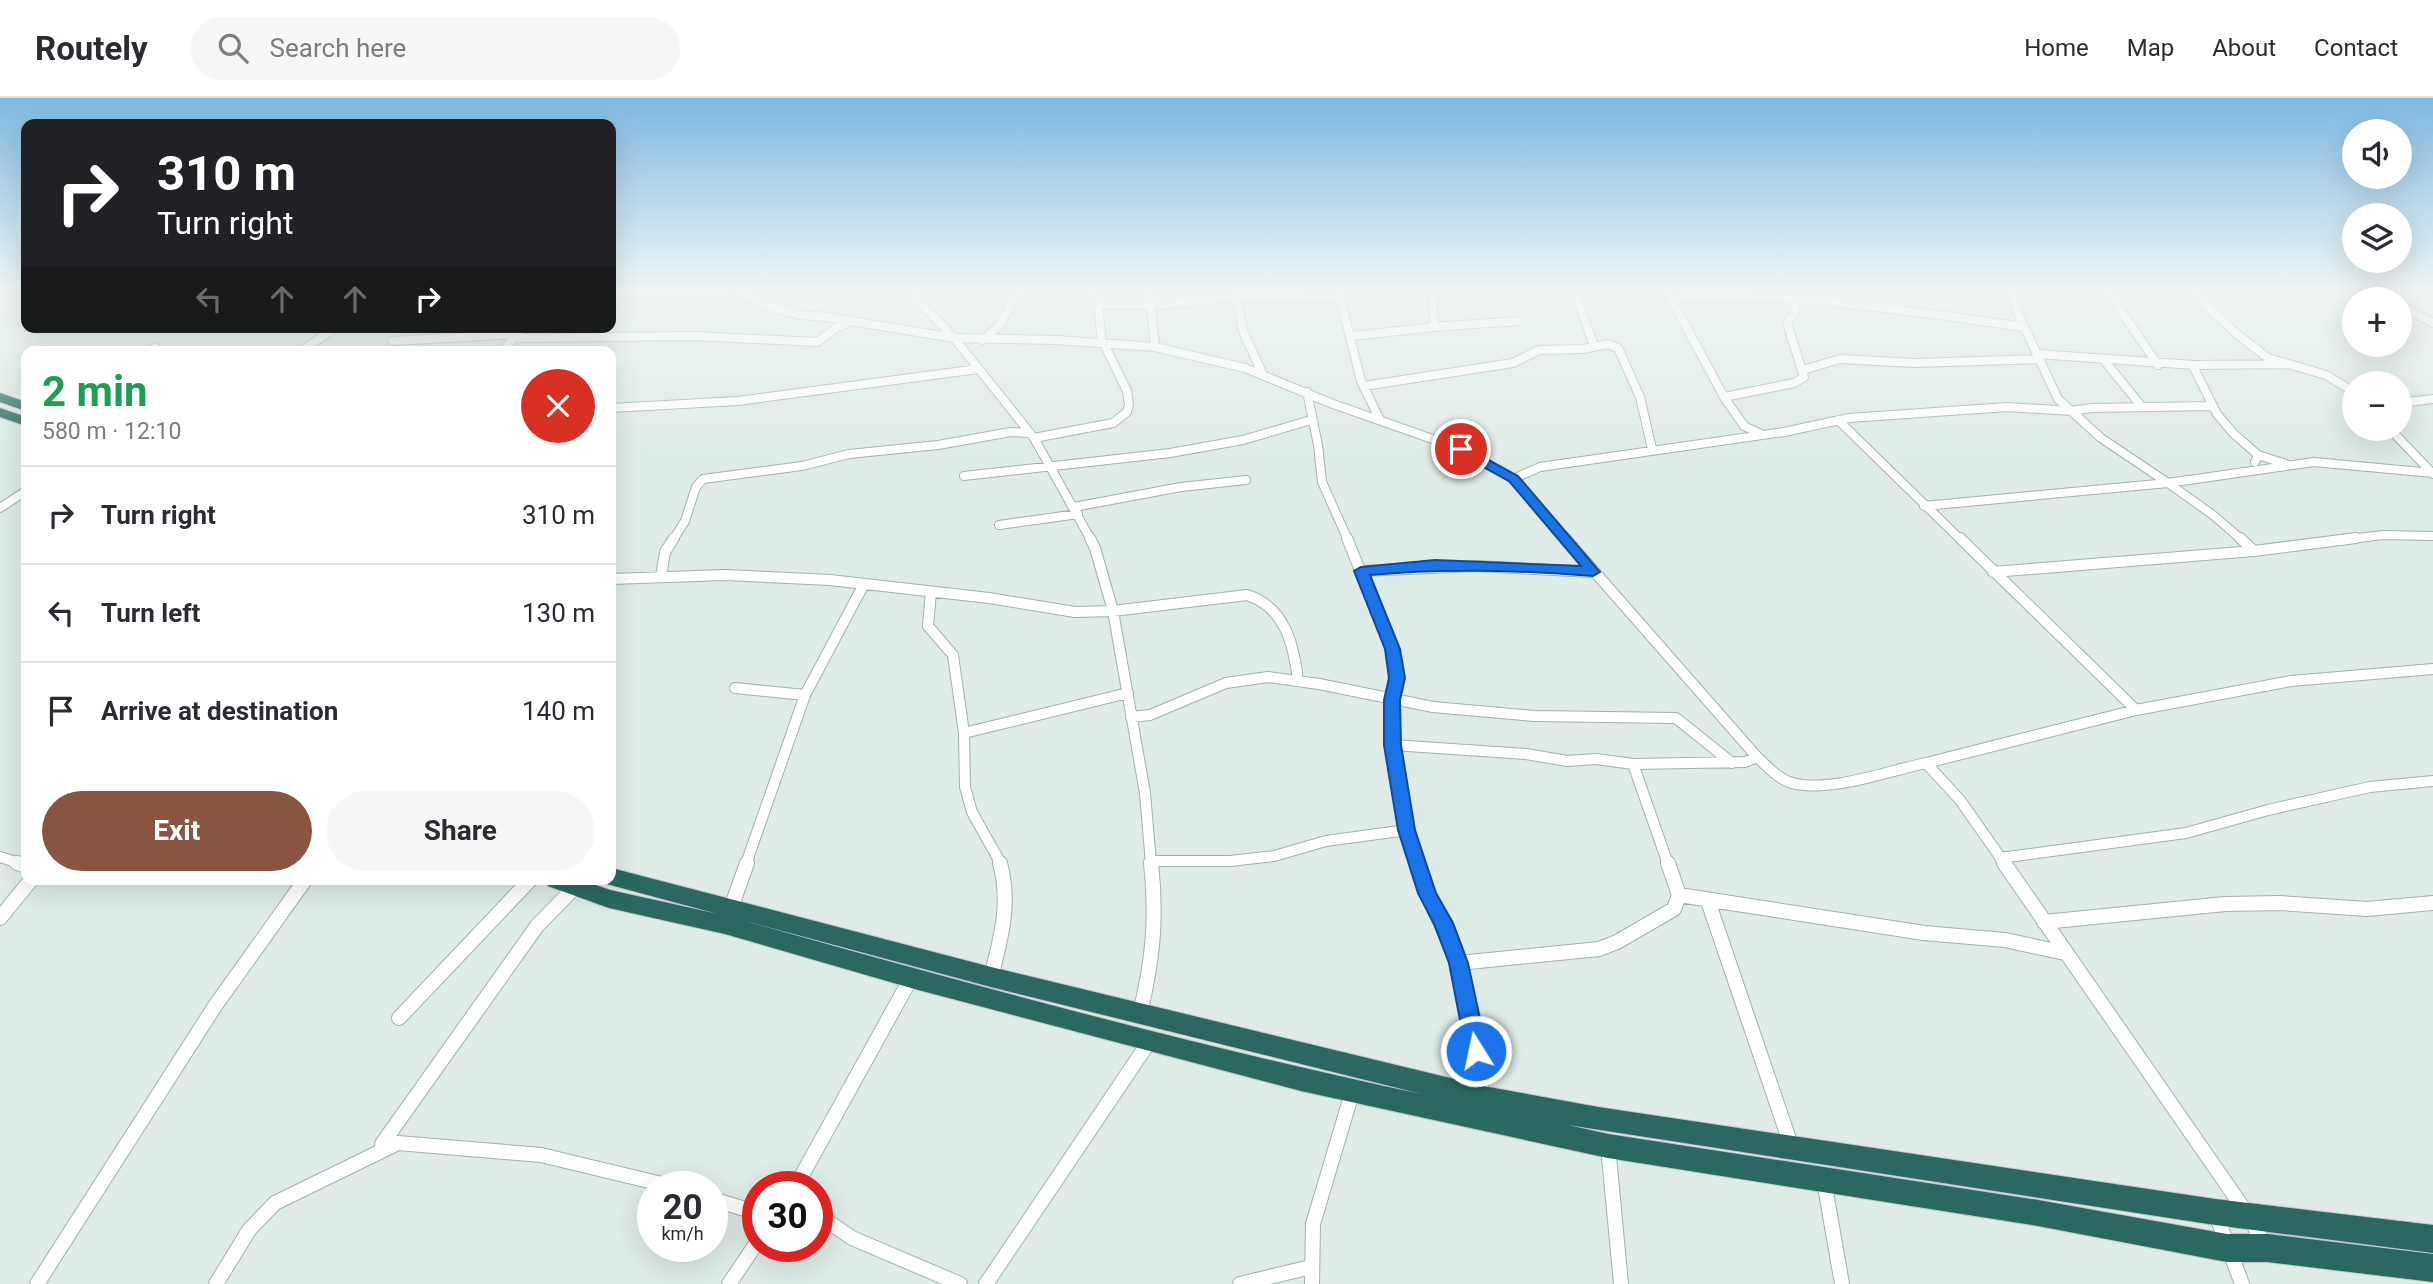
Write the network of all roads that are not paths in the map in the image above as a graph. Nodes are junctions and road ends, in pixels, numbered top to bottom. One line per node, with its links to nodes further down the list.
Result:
1 (959, 344): 19 (street)
2 (980, 344): 19 (street)
3 (1104, 344): 18 (street)
4 (1116, 344): 15 (street)
5 (1155, 344): 17 (street)
6 (1249, 344): 27 (street)
7 (1354, 344): 29 (street)
8 (1606, 344): 16 (street)
9 (1609, 344): 52 (street)
10 (1695, 344): 32 (street)
11 (1795, 344): 26 (street)
12 (2032, 344): 20 (street)
13 (2144, 344): 23 (street)
14 (2250, 344): 22 (street)
15 (1123, 345): 17 (street); 18 (street)
16 (1594, 346): 29 (street)
17 (1155, 348): 27 (street)
18 (1112, 353): 49 (street)
19 (967, 355): 25 (street)
20 (2038, 356): 21 (street); 26 (street); 39 (street)
21 (2104, 360): 23 (street); 37 (street)
22 (2289, 364): 24 (street); 28 (street)
23 (2158, 365): 24 (street)
24 (2193, 366): 36 (street)
25 (978, 369): 38 (street); 45 (street)
26 (1804, 370): 32 (street)
27 (1263, 375): 30 (street)
28 (2342, 385)
29 (1364, 386): 43 (street)
30 (1307, 392): 42 (street); 43 (street)
31 (0, 397): 35 (highway)
32 (1724, 397): 46 (street)
33 (2433, 398): 34 (street)
34 (2412, 401)
35 (21, 405)
36 (2211, 405): 37 (street); 53 (street)
37 (2142, 407): 39 (street)
38 (616, 408)
39 (2072, 411): 44 (street); 61 (street)
40 (1, 414): 41 (highway)
41 (21, 420)
42 (1311, 420): 55 (street); 69 (street)
43 (1380, 420): 59 (street)
44 (1838, 420): 48 (street); 63 (street)
45 (1022, 422): 47 (street); 49 (street)
46 (1744, 426): 48 (street); 50 (street)
47 (1011, 432): 49 (street); 72 (street)
48 (1763, 435): 50 (street)
49 (1032, 436): 55 (street)
50 (1745, 437): 52 (street)
51 (2402, 441): 57 (street)
52 (1652, 449): 59 (street)
53 (2258, 456): 54 (street); 56 (street)
54 (2289, 465): 56 (street); 57 (street)
55 (1052, 468): 58 (street); 65 (street)
56 (2251, 469): 61 (street)
57 (2433, 473)
58 (964, 476)
59 (1513, 478): 70 (street)
60 (1246, 480): 65 (street)
61 (2168, 483): 63 (street); 68 (street)
62 (21, 494): 64 (street)
63 (1924, 506): 71 (street)
64 (0, 508)
65 (1076, 511): 66 (street); 76 (street)
66 (999, 525)
67 (2433, 536): 68 (street)
68 (2254, 551): 71 (street)
69 (1361, 571): 70 (street); 82 (street)
70 (1593, 572): 87 (street)
71 (1993, 572): 83 (street)
72 (661, 576): 73 (street); 74 (street)
73 (616, 579)
74 (864, 584): 75 (street); 81 (street)
75 (930, 592): 76 (street); 85 (street)
76 (1113, 611): 78 (street); 80 (street)
77 (2433, 669): 83 (street)
78 (1298, 681): 82 (street); 84 (street)
79 (735, 688): 81 (street)
80 (1128, 692): 84 (street); 85 (street)
81 (805, 695): 106 (street)
82 (1392, 700): 86 (street); 88 (street)
83 (2136, 709): 89 (street)
84 (1131, 717): 95 (street)
85 (964, 733): 112 (street)
86 (1393, 745): 90 (street); 92 (street)
87 (1757, 757): 88 (street); 89 (street)
88 (1731, 763): 90 (street)
89 (1926, 763): 94 (street)
90 (1633, 764): 103 (street)
91 (2433, 781): 94 (street)
92 (1407, 830): 95 (street); 110 (street)
93 (0, 857): 96 (street)
94 (2000, 858): 108 (street)
95 (1153, 861): 113 (street)
96 (21, 864)
97 (616, 878): 106 (highway)
98 (27, 885): 107 (street)
99 (300, 885): 133 (street)
100 (525, 885): 114 (street)
101 (565, 885): 118 (street)
102 (569, 885): 111 (highway)
103 (1679, 895): 104 (street); 110 (street)
104 (1708, 901): 109 (street); 120 (street)
105 (2433, 903): 108 (street)
106 (731, 908): 112 (highway)
107 (0, 918)
108 (2044, 922): 109 (street)
109 (2065, 953): 125 (street)
110 (1458, 963): 117 (street)
111 (911, 978): 115 (highway); 121 (street)
112 (991, 978): 113 (highway)
113 (1140, 1013): 117 (highway)
114 (399, 1018)
115 (1151, 1039): 116 (highway); 137 (street)
116 (1352, 1093): 119 (highway); 131 (street)
117 (1483, 1098): 120 (highway)
118 (398, 1143): 122 (street); 134 (street)
119 (1608, 1146): 123 (highway); 140 (street)
120 (1792, 1148): 124 (highway)
121 (804, 1171)
122 (637, 1178)
123 (1824, 1181): 128 (highway); 141 (street)
124 (2215, 1212): 125 (highway); 128 (street)
125 (2248, 1215): 127 (highway); 129 (street)
126 (833, 1225): 136 (street)
127 (2433, 1239)
128 (2227, 1248): 129 (highway); 142 (street)
129 (2267, 1248): 132 (highway)
130 (744, 1262): 135 (street)
131 (1311, 1267): 138 (street); 139 (street)
132 (2433, 1268)
133 (37, 1284)
134 (216, 1284)
135 (729, 1284)
136 (960, 1284)
137 (986, 1284)
138 (1240, 1284)
139 (1312, 1284)
140 (1621, 1284)
141 (1842, 1284)
142 (2242, 1284)

